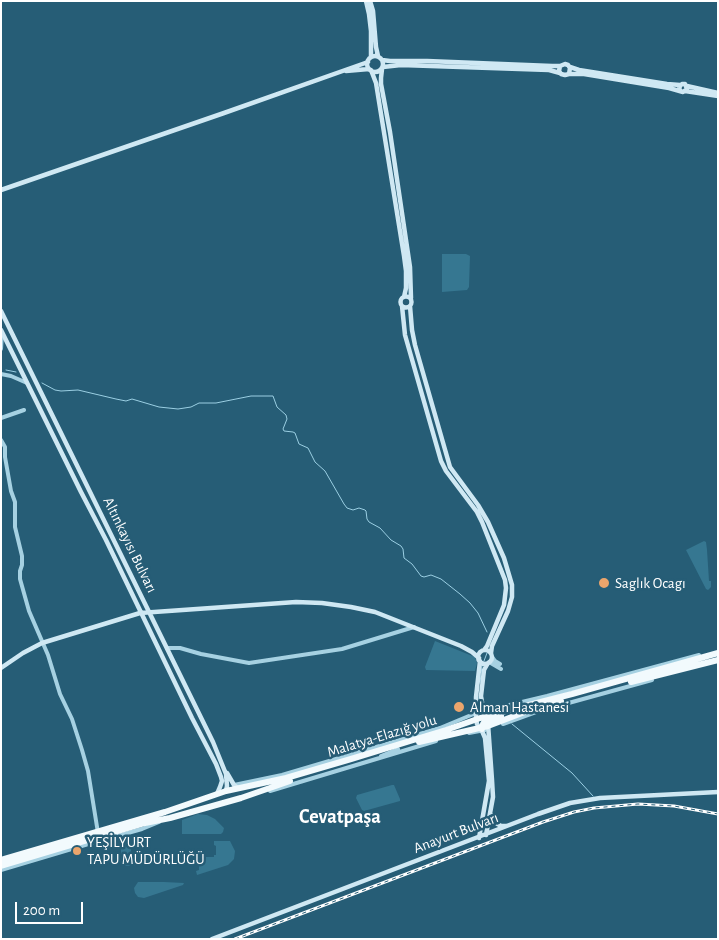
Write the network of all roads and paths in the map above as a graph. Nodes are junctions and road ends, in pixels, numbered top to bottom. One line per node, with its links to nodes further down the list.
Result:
1 (366, 1): 3 (main road)
2 (370, 1): 3 (main road)
3 (373, 42): 4 (main road); 5 (main road)
4 (380, 58): 5 (main road); 6 (main road); 8 (main road)
5 (369, 60): 9 (main road); 10 (main road)
6 (560, 66): 7 (main road); 11 (main road)
7 (570, 66): 12 (main road); 13 (main road)
8 (382, 68): 9 (main road); 11 (main road); 19 (main road)
9 (370, 70): 10 (main road); 18 (main road)
10 (338, 73): 17 (main road)
11 (560, 73): 12 (main road)
12 (569, 74): 15 (main road)
13 (680, 85): 14 (main road); 15 (main road)
14 (687, 86): 15 (main road); 16 (main road)
15 (683, 91): 16 (main road)
16 (718, 95)
17 (1, 190)
18 (404, 297): 19 (main road); 20 (main road)
19 (411, 298): 21 (main road)
20 (402, 306): 21 (main road); 30 (main road)
21 (410, 306): 29 (main road)
22 (1, 311): 33 (main road, Altınkayısı Bulvarı)
23 (1, 330): 24 (street); 26 (main road, Altınkayısı Bulvarı)
24 (1, 349)
25 (1, 374): 26 (street)
26 (27, 384): 32 (main road, Altınkayısı Bulvarı)
27 (24, 410): 28 (street)
28 (1, 418)
29 (436, 421): 30 (street); 47 (main road)
30 (430, 424): 44 (main road)
31 (1, 440): 41 (street)
32 (103, 534): 33 (main road); 34 (main road, Altınkayısı Bulvarı)
33 (115, 545): 35 (main road, Altınkayısı Bulvarı)
34 (119, 567): 35 (main road); 38 (main road, Altınkayısı Bulvarı)
35 (136, 587): 36 (main road, Altınkayısı Bulvarı)
36 (149, 612): 37 (main road); 38 (main road); 39 (main road, Altınkayısı Bulvarı)
37 (160, 612): 39 (main road); 40 (main road)
38 (140, 613): 41 (main road); 45 (main road, Altınkayısı Bulvarı)
39 (154, 622): 42 (main road, Altınkayısı Bulvarı)
40 (414, 627): 42 (street); 43 (main road)
41 (42, 643): 52 (main road); 75 (street)
42 (167, 648): 53 (main road, Altınkayısı Bulvarı)
43 (470, 650): 44 (main road); 48 (main road)
44 (483, 650): 47 (main road); 48 (main road)
45 (159, 651): 53 (main road); 56 (main road, Altınkayısı Bulvarı)
46 (718, 652): 55 (street); 57 (highway, Malatya-Elazığ yolu)
47 (492, 655): 50 (main road); 50 (street)
48 (480, 659): 50 (main road); 59 (main road)
49 (718, 661): 51 (highway, Malatya-Elazığ yolu); 54 (street)
50 (488, 663): 59 (main road)
51 (703, 663): 54 (street); 59 (highway, Malatya-Elazığ yolu)
52 (1, 668)
53 (176, 668): 58 (main road, Altınkayısı Bulvarı)
54 (661, 677): 59 (street)
55 (610, 680): 57 (street); 59 (street)
56 (178, 691): 58 (main road); 67 (main road, Altınkayısı Bulvarı)
57 (572, 694): 59 (highway, Malatya-Elazığ yolu)
58 (196, 709): 63 (main road, Altınkayısı Bulvarı)
59 (482, 722): 60 (highway, Malatya-Elazığ yolu); 61 (street); 62 (street); 64 (highway, Malatya-Elazığ yolu); 72 (main road); 77 (main road)
60 (398, 748): 62 (street); 69 (highway, Malatya-Elazığ yolu)
61 (336, 759): 64 (street); 65 (street)
62 (358, 765): 69 (street)
63 (224, 768): 65 (main road); 66 (main road, Altınkayısı Bulvarı)
64 (313, 770): 65 (highway, Malatya-Elazığ yolu)
65 (236, 786): 66 (highway, Malatya-Elazığ yolu)
66 (226, 791): 67 (highway, Malatya-Elazığ yolu); 70 (highway)
67 (216, 794): 71 (highway); 75 (highway)
68 (718, 794): 74 (main road, Anayurt Bulvarı); 76 (main road, Anayurt Bulvarı)
69 (241, 798): 70 (highway, Malatya-Elazığ yolu)
70 (228, 801): 71 (highway, Malatya-Elazığ yolu)
71 (219, 804): 73 (highway)
72 (490, 815): 74 (main road); 76 (main road)
73 (170, 818): 81 (highway); 82 (street)
74 (507, 826): 76 (main road, Anayurt Bulvarı)
75 (98, 831): 78 (street); 79 (highway)
76 (486, 835): 77 (main road, Anayurt Bulvarı)
77 (479, 838): 83 (main road, Anayurt Bulvarı); 84 (main road, Anayurt Bulvarı)
78 (64, 840): 79 (street); 80 (street)
79 (56, 845): 80 (highway)
80 (1, 859)
81 (1, 866)
82 (1, 870)
83 (212, 939)
84 (220, 939)

